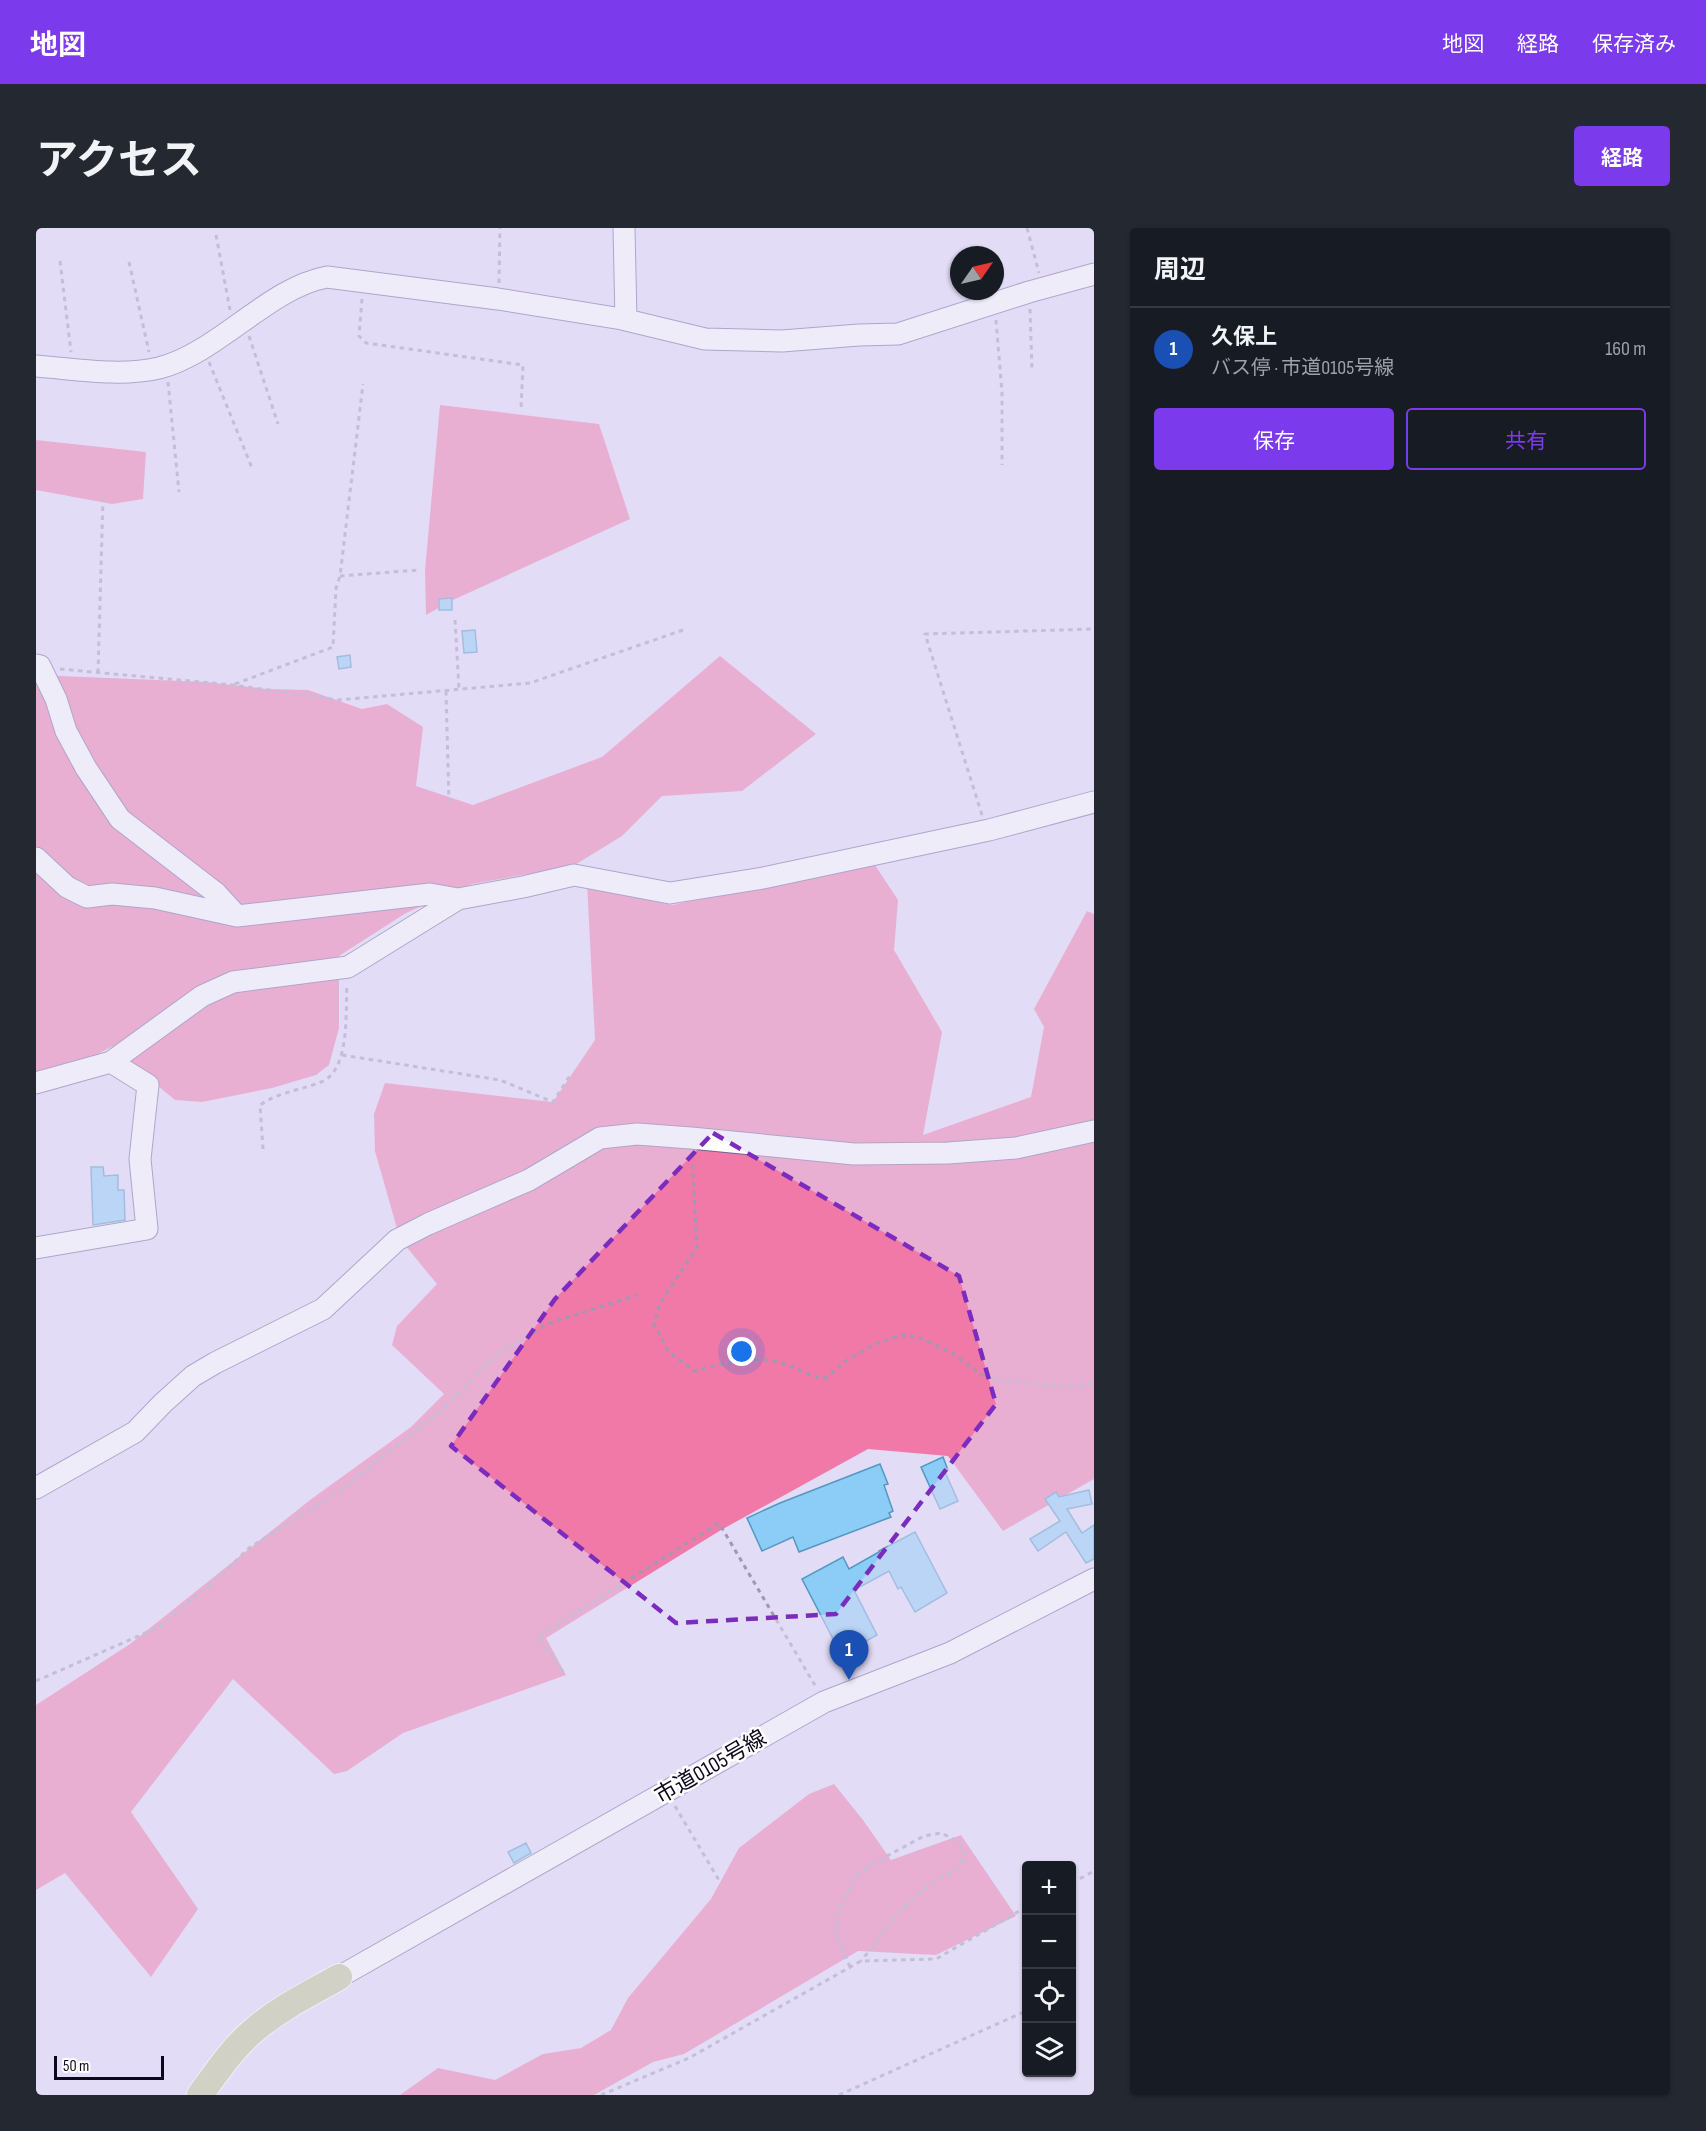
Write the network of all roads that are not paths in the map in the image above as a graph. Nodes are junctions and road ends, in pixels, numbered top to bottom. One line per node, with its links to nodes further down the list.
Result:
1 (624, 228): 3 (street)
2 (1094, 274): 3 (street)
3 (626, 320): 4 (street)
4 (36, 366)
5 (38, 666): 9 (street)
6 (1094, 802): 8 (street)
7 (36, 858): 9 (street)
8 (458, 898): 9 (street); 10 (street)
9 (237, 916)
10 (111, 1062): 11 (street); 13 (street)
11 (36, 1083)
12 (1094, 1131): 14 (street)
13 (36, 1248)
14 (36, 1488)
15 (1094, 1579): 16 (street, 市道0105号線)
16 (339, 1977): 17 (main road)
17 (200, 2095)

